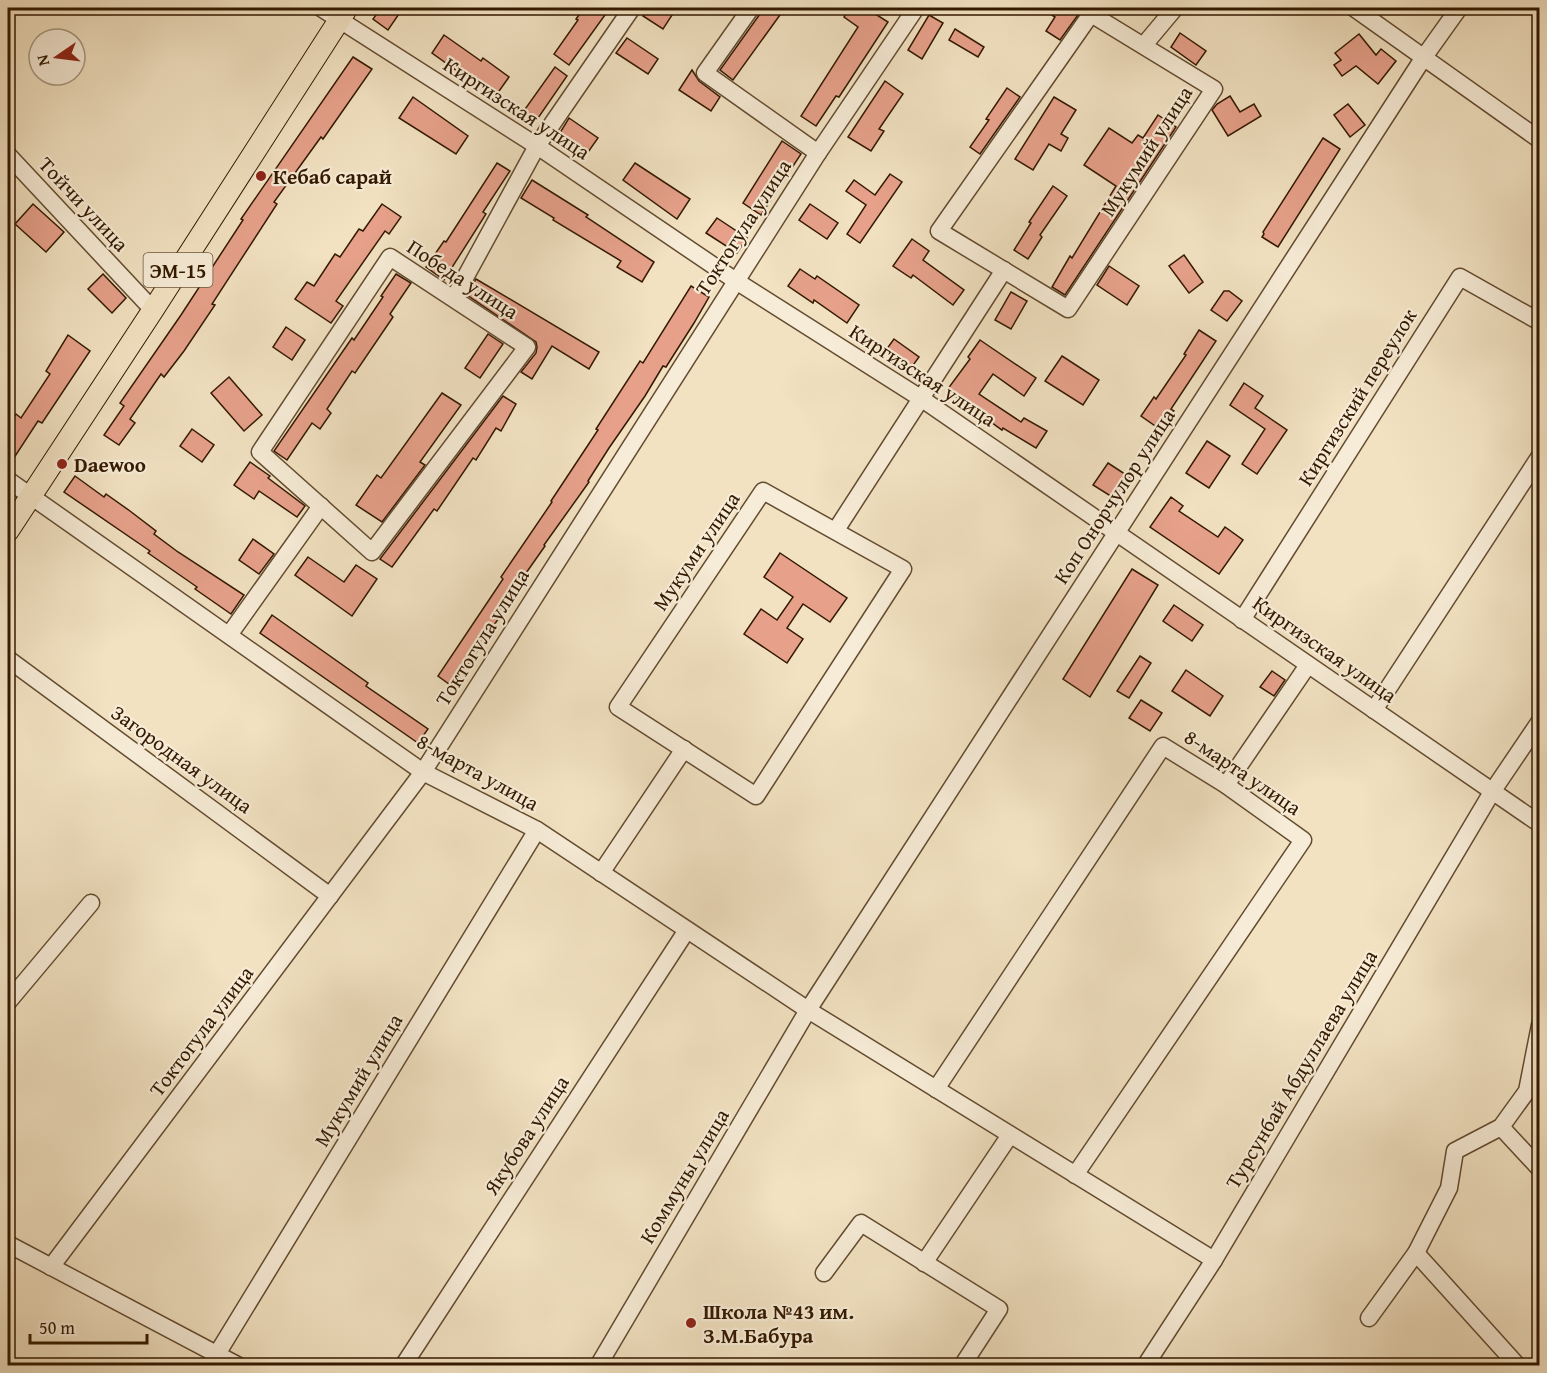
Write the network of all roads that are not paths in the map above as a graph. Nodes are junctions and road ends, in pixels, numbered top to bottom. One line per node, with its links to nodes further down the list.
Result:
1 (321, 8): 8 (street, Киргизская улица)
2 (632, 8): 12 (street)
3 (751, 8): 13 (street)
4 (916, 8): 13 (street, Токтогула улица)
5 (1175, 8): 9 (street)
6 (1354, 8): 10 (street)
7 (1459, 8): 10 (street, Коп Онорчулор улица)
8 (343, 14): 12 (street, Киргизская улица); 18 (main road, ЭМ-15)
9 (1143, 45): 15 (street, Мукумий улица); 15 (street, Мукумий улица)
10 (1424, 57): 11 (street); 27 (street, Коп Онорчулор улица)
11 (1539, 140)
12 (537, 146): 16 (street, Киргизская улица); 17 (street)
13 (818, 153): 16 (street, Токтогула улица)
14 (8, 155): 18 (street, Тойчи улица)
15 (1004, 270): 20 (street)
16 (736, 281): 20 (street, Киргизская улица); 35 (street, Токтогула улица)
17 (454, 298): 24 (street, Победа улица); 24 (street, Победа улица)
18 (153, 310): 23 (main road, ЭМ-15)
19 (1537, 316): 28 (street, Киргизский переулок)
20 (922, 399): 25 (street); 27 (street, Киргизская улица)
21 (1539, 456): 32 (street)
22 (8, 480): 23 (street, 8-марта улица)
23 (30, 496): 26 (main road, ЭМ-15); 29 (street, 8-марта улица)
24 (321, 506): 29 (street)
25 (836, 530): 34 (street, Мукуми улица); 34 (street, Мукуми улица)
26 (8, 531)
27 (1117, 533): 28 (street, Киргизская улица); 45 (street, Коп Онорчулор улица)
28 (1242, 620): 31 (street, Киргизская улица)
29 (229, 635): 35 (street, 8-марта улица)
30 (8, 658): 41 (street, Загородная улица)
31 (1308, 665): 32 (street, Киргизская улица); 36 (street)
32 (1374, 710): 37 (street, Киргизская улица)
33 (1539, 721): 37 (street, Турсунбай Абдуллаева улица)
34 (684, 749): 40 (street)
35 (423, 772): 39 (street, 8-марта улица); 41 (street, Токтогула улица)
36 (1226, 785): 47 (street, 8-марта улица); 51 (street, 8-марта улица)
37 (1492, 792): 38 (street, Киргизская улица); 54 (street, Турсунбай Абдуллаева улица)
38 (1539, 824)
39 (537, 830): 40 (street, 8-марта улица); 59 (street, Мукумий улица)
40 (601, 873): 43 (street, 8-марта улица)
41 (330, 896): 56 (street, Токтогула улица)
42 (91, 903): 44 (street)
43 (687, 930): 45 (street, 8-марта улица); 61 (street, Якубова улица)
44 (8, 1002)
45 (808, 1010): 47 (street, 8-марта улица); 62 (street, Коммуны улица)
46 (1539, 1025): 48 (street)
47 (936, 1089): 49 (street, 8-марта улица)
48 (1501, 1127): 50 (street); 53 (street)
49 (1010, 1135): 51 (street, 8-марта улица); 55 (street)
50 (1539, 1168)
51 (1076, 1175): 54 (street, 8-марта улица)
52 (8, 1244): 56 (street)
53 (1416, 1253): 58 (street); 65 (street)
54 (1214, 1260): 64 (street, Турсунбай Абдуллаева улица)
55 (924, 1263): 57 (street); 63 (street)
56 (51, 1267): 59 (street)
57 (824, 1273)
58 (1369, 1318)
59 (217, 1354): 60 (street)
60 (239, 1365)
61 (403, 1365)
62 (597, 1365)
63 (962, 1365)
64 (1145, 1365)
65 (1518, 1365)

